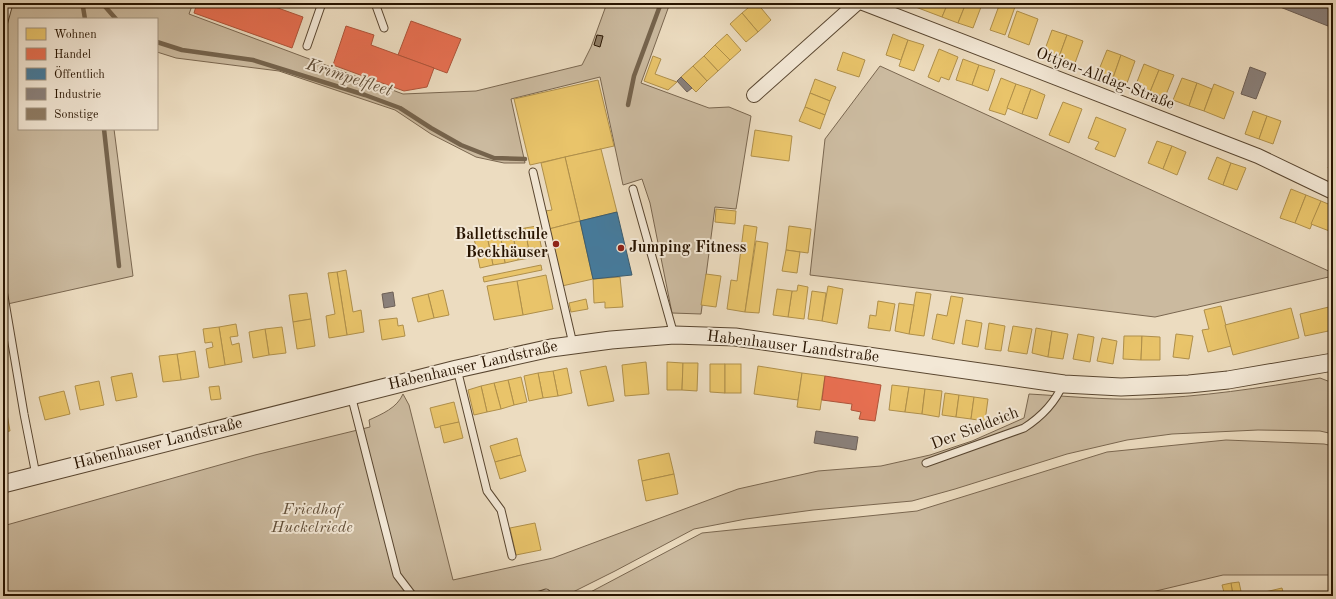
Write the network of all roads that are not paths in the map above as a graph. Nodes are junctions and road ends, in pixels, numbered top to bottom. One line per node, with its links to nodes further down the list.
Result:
1 (10, 3): 6 (lane)
2 (322, 3): 8 (lane)
3 (375, 3): 7 (lane)
4 (857, 3): 9 (street)
5 (863, 3): 12 (street, Ottjen-Alldag-Straße)
6 (3, 25)
7 (384, 28)
8 (307, 46)
9 (754, 95)
10 (533, 172): 15 (lane)
11 (633, 189): 14 (lane)
12 (1333, 192)
13 (3, 290): 21 (lane)
14 (674, 335): 15 (street, Habenhauser Landstraße); 18 (street, Habenhauser Landstraße)
15 (573, 344): 17 (street, Habenhauser Landstraße)
16 (1333, 362): 18 (street, Habenhauser Landstraße)
17 (456, 368): 19 (street, Habenhauser Landstraße); 23 (lane)
18 (1064, 384): 20 (lane, Der Sieldeich)
19 (351, 395): 21 (street, Habenhauser Landstraße); 25 (lane)
20 (926, 463)
21 (36, 476): 22 (street, Habenhauser Landstraße)
22 (3, 484)
23 (512, 556)
24 (546, 593): 26 (lane)
25 (413, 596)
26 (537, 596)

